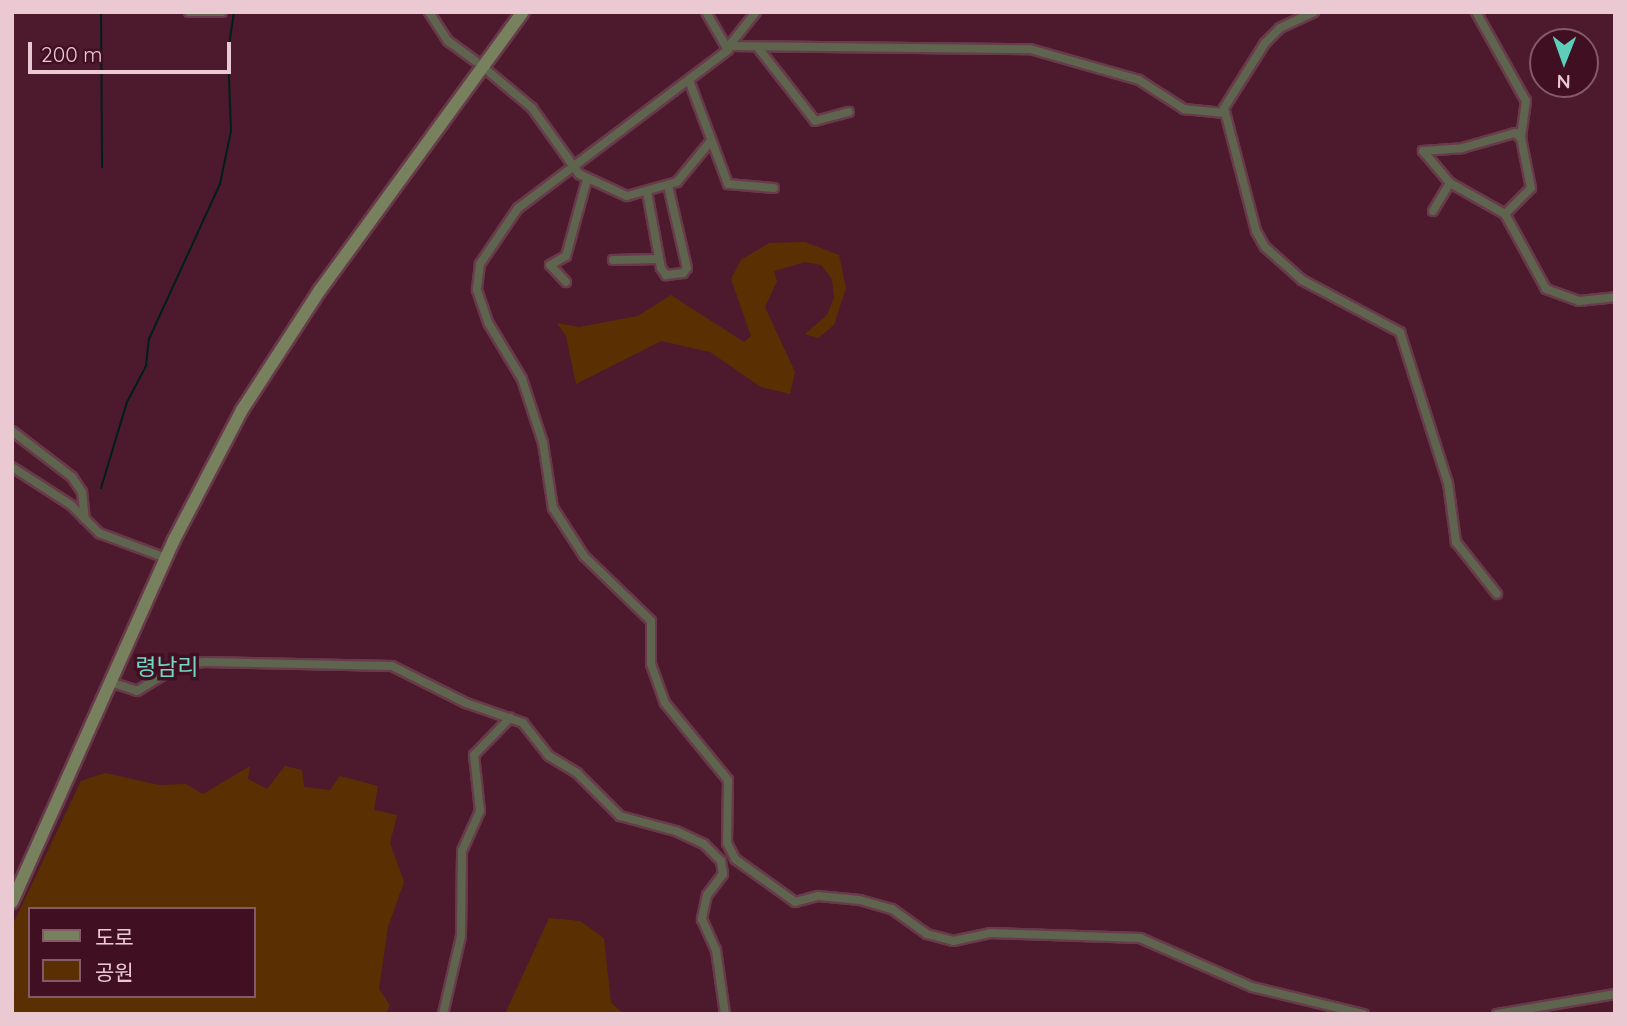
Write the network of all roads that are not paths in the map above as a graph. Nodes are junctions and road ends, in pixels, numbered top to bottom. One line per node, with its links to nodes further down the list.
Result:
1 (189, 12): 2 (street)
2 (222, 12)
3 (429, 12): 11 (street)
4 (523, 12): 11 (main road)
5 (706, 12): 9 (street)
6 (757, 12): 9 (street)
7 (1314, 12): 14 (street)
8 (1476, 12): 15 (street)
9 (729, 46): 10 (street); 12 (street)
10 (759, 49): 13 (street); 14 (street)
11 (480, 64): 17 (street); 32 (main road)
12 (690, 83): 16 (street); 17 (street)
13 (849, 112)
14 (1224, 113): 33 (street)
15 (1521, 138): 19 (street); 24 (street)
16 (710, 142): 20 (street); 21 (street)
17 (572, 164): 18 (street); 40 (street)
18 (587, 179): 22 (street); 27 (street)
19 (1450, 183): 23 (street); 24 (street)
20 (668, 186): 22 (street); 26 (street)
21 (774, 188)
22 (647, 192): 26 (street)
23 (1433, 211)
24 (1505, 214): 28 (street)
25 (613, 260): 26 (street)
26 (658, 260)
27 (566, 282)
28 (1615, 297)
29 (12, 431): 31 (street)
30 (12, 467): 31 (street)
31 (85, 519): 32 (street)
32 (166, 558): 34 (main road)
33 (1497, 594)
34 (110, 682): 35 (street); 36 (main road)
35 (510, 718): 38 (street); 39 (street)
36 (12, 902)
37 (1615, 994): 41 (street)
38 (443, 1014)
39 (725, 1014)
40 (1364, 1014)
41 (1497, 1014)

